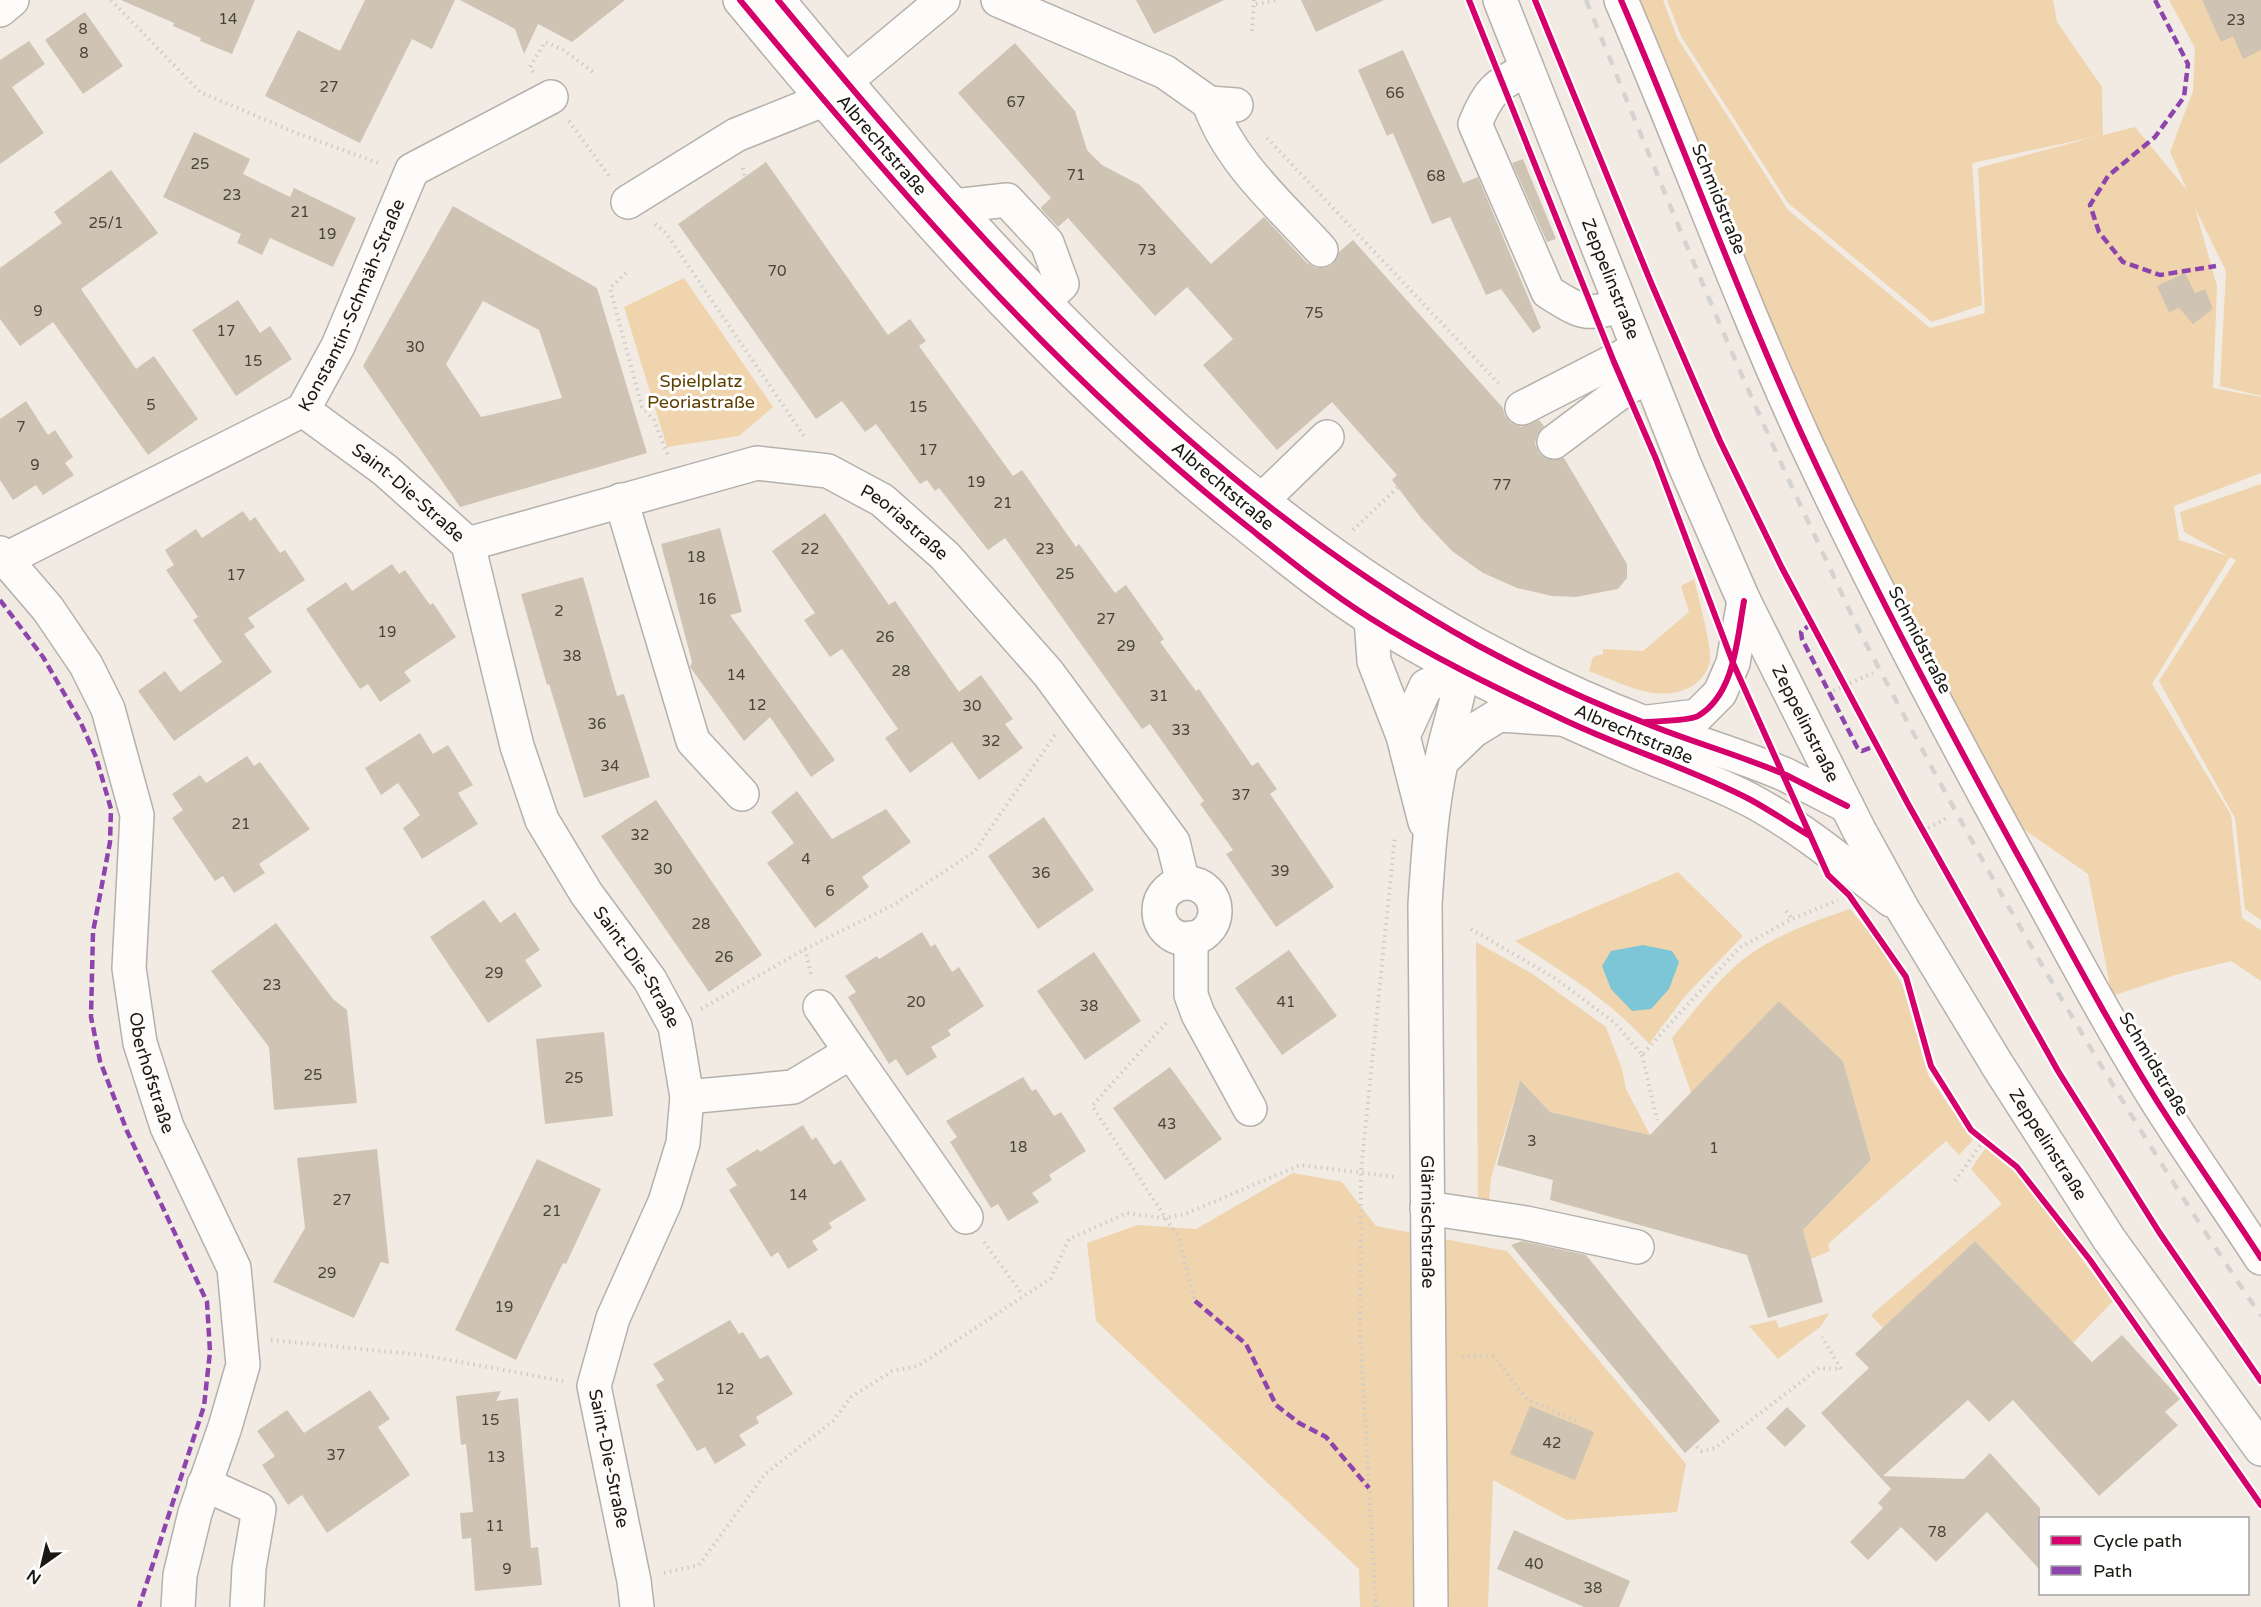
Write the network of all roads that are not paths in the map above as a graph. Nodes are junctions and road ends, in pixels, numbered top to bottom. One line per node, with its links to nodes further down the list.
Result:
1 (12, 0): 8 (street)
2 (740, 0): 10 (street, Albrechtstraße)
3 (778, 0): 10 (street, Albrechtstraße)
4 (943, 0): 10 (street, Albrechtstraße)
5 (998, 0): 14 (street)
6 (1500, 0): 9 (street, Zeppelinstraße)
7 (1621, 0): 46 (street, Schmidstraße)
8 (0, 10)
9 (1527, 70): 17 (street, Zeppelinstraße); 17 (street)
10 (835, 92): 12 (street); 13 (street, Albrechtstraße); 15 (street, Albrechtstraße)
11 (551, 97): 20 (street, Konstantin-Schmäh-Straße)
12 (628, 202)
13 (954, 206): 16 (street, Albrechtstraße); 16 (street)
14 (1321, 250)
15 (972, 268): 16 (street); 24 (street, Albrechtstraße)
16 (1044, 301): 25 (street, Albrechtstraße)
17 (1621, 306): 18 (street, Zeppelinstraße)
18 (1643, 363): 19 (street); 22 (street); 28 (street, Zeppelinstraße)
19 (1522, 408)
20 (303, 410): 26 (street, Saint-Die-Straße); 27 (street, Konstantin-Schmäh-Straße)
21 (1327, 437): 25 (street)
22 (1554, 442)
23 (621, 500): 26 (street, Peoriastraße); 35 (street); 42 (street, Peoriastraße)
24 (1216, 501): 25 (street); 29 (street, Albrechtstraße)
25 (1261, 501): 30 (street, Albrechtstraße)
26 (468, 544): 41 (street, Saint-Die-Straße)
27 (3, 556): 48 (street, Oberhofstraße)
28 (1744, 601): 32 (street); 36 (street, Zeppelinstraße)
29 (1371, 618): 30 (street, Albrechtstraße); 33 (street, Glärnischstraße)
30 (1469, 657): 31 (street, Albrechtstraße); 32 (street, Albrechtstraße); 33 (street); 34 (street, Glärnischstraße)
31 (1560, 719): 34 (street); 38 (street, Albrechtstraße)
32 (1642, 722): 36 (street, Albrechtstraße)
33 (1402, 736): 37 (street, Glärnischstraße)
34 (1441, 762): 37 (street, Glärnischstraße)
35 (742, 794)
36 (1847, 806): 38 (street, Zeppelinstraße)
37 (1429, 836): 43 (street, Glärnischstraße)
38 (1902, 908): 47 (street, Zeppelinstraße)
39 (820, 1007): 40 (street)
40 (851, 1052): 41 (street); 44 (street)
41 (687, 1097): 49 (street, Saint-Die-Straße)
42 (1250, 1108)
43 (1427, 1208): 45 (street); 52 (street, Glärnischstraße)
44 (966, 1217)
45 (1637, 1247)
46 (2261, 1258)
47 (2261, 1449)
48 (204, 1484): 50 (street, Oberhofstraße); 51 (street)
49 (635, 1594)
50 (178, 1607)
51 (247, 1607)
52 (1431, 1607)

